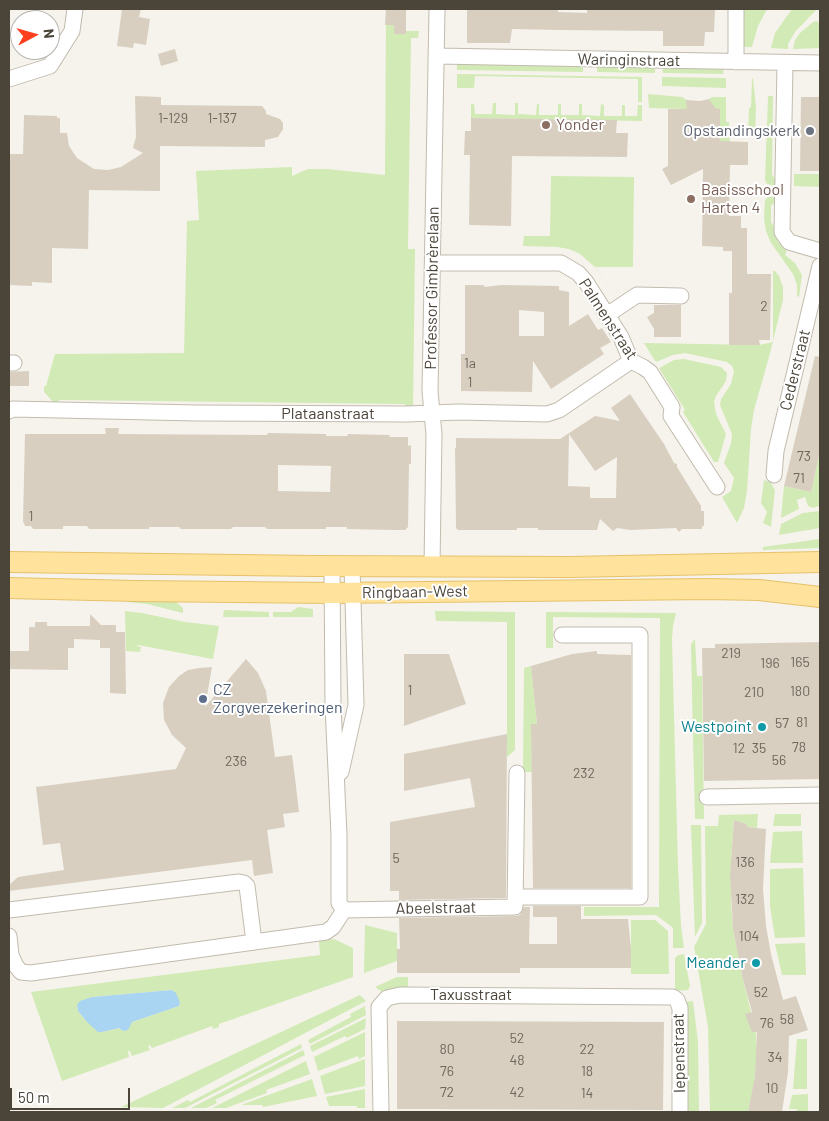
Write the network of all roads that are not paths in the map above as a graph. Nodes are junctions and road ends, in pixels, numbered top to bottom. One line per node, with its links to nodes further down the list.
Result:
1 (75, 9): 8 (street)
2 (437, 9): 4 (street, Professor Gimbrèrelaan)
3 (736, 9): 5 (street)
4 (437, 56): 5 (street, Waringinstraat); 10 (street, Professor Gimbrèrelaan)
5 (736, 62): 6 (street, Waringinstraat)
6 (785, 64): 7 (street, Waringinstraat); 9 (street)
7 (820, 64)
8 (9, 79)
9 (820, 250)
10 (433, 263): 13 (street, Palmenstraat); 16 (street, Professor Gimbrèrelaan)
11 (820, 266): 17 (street, Cederstraat)
12 (681, 296): 13 (street)
13 (606, 314): 14 (street, Palmenstraat)
14 (631, 361): 16 (street, Plataanstraat); 18 (street, Palmenstraat)
15 (9, 411): 16 (street, Plataanstraat)
16 (432, 413): 22 (street, Professor Gimbrèrelaan)
17 (774, 475)
18 (716, 486)
19 (9, 562): 21 (main road, Ringbaan-West)
20 (820, 562): 22 (main road, Ringbaan-West)
21 (342, 566): 22 (main road, Ringbaan-West); 24 (street); 25 (street)
22 (432, 566)
23 (9, 588): 25 (main road, Ringbaan-West)
24 (353, 592): 25 (main road, Ringbaan-West); 26 (main road, Ringbaan-West); 29 (street)
25 (332, 593): 29 (street)
26 (820, 597)
27 (562, 636): 32 (street)
28 (517, 773): 32 (street)
29 (336, 790): 34 (street)
30 (820, 795): 31 (street)
31 (707, 797)
32 (515, 897): 34 (street, Abeelstraat)
33 (9, 910): 36 (street)
34 (344, 910): 36 (street)
35 (9, 936): 36 (street)
36 (254, 942)
37 (673, 997): 38 (street, Taxusstraat); 39 (street, Iepenstraat)
38 (380, 1112)
39 (680, 1112)

